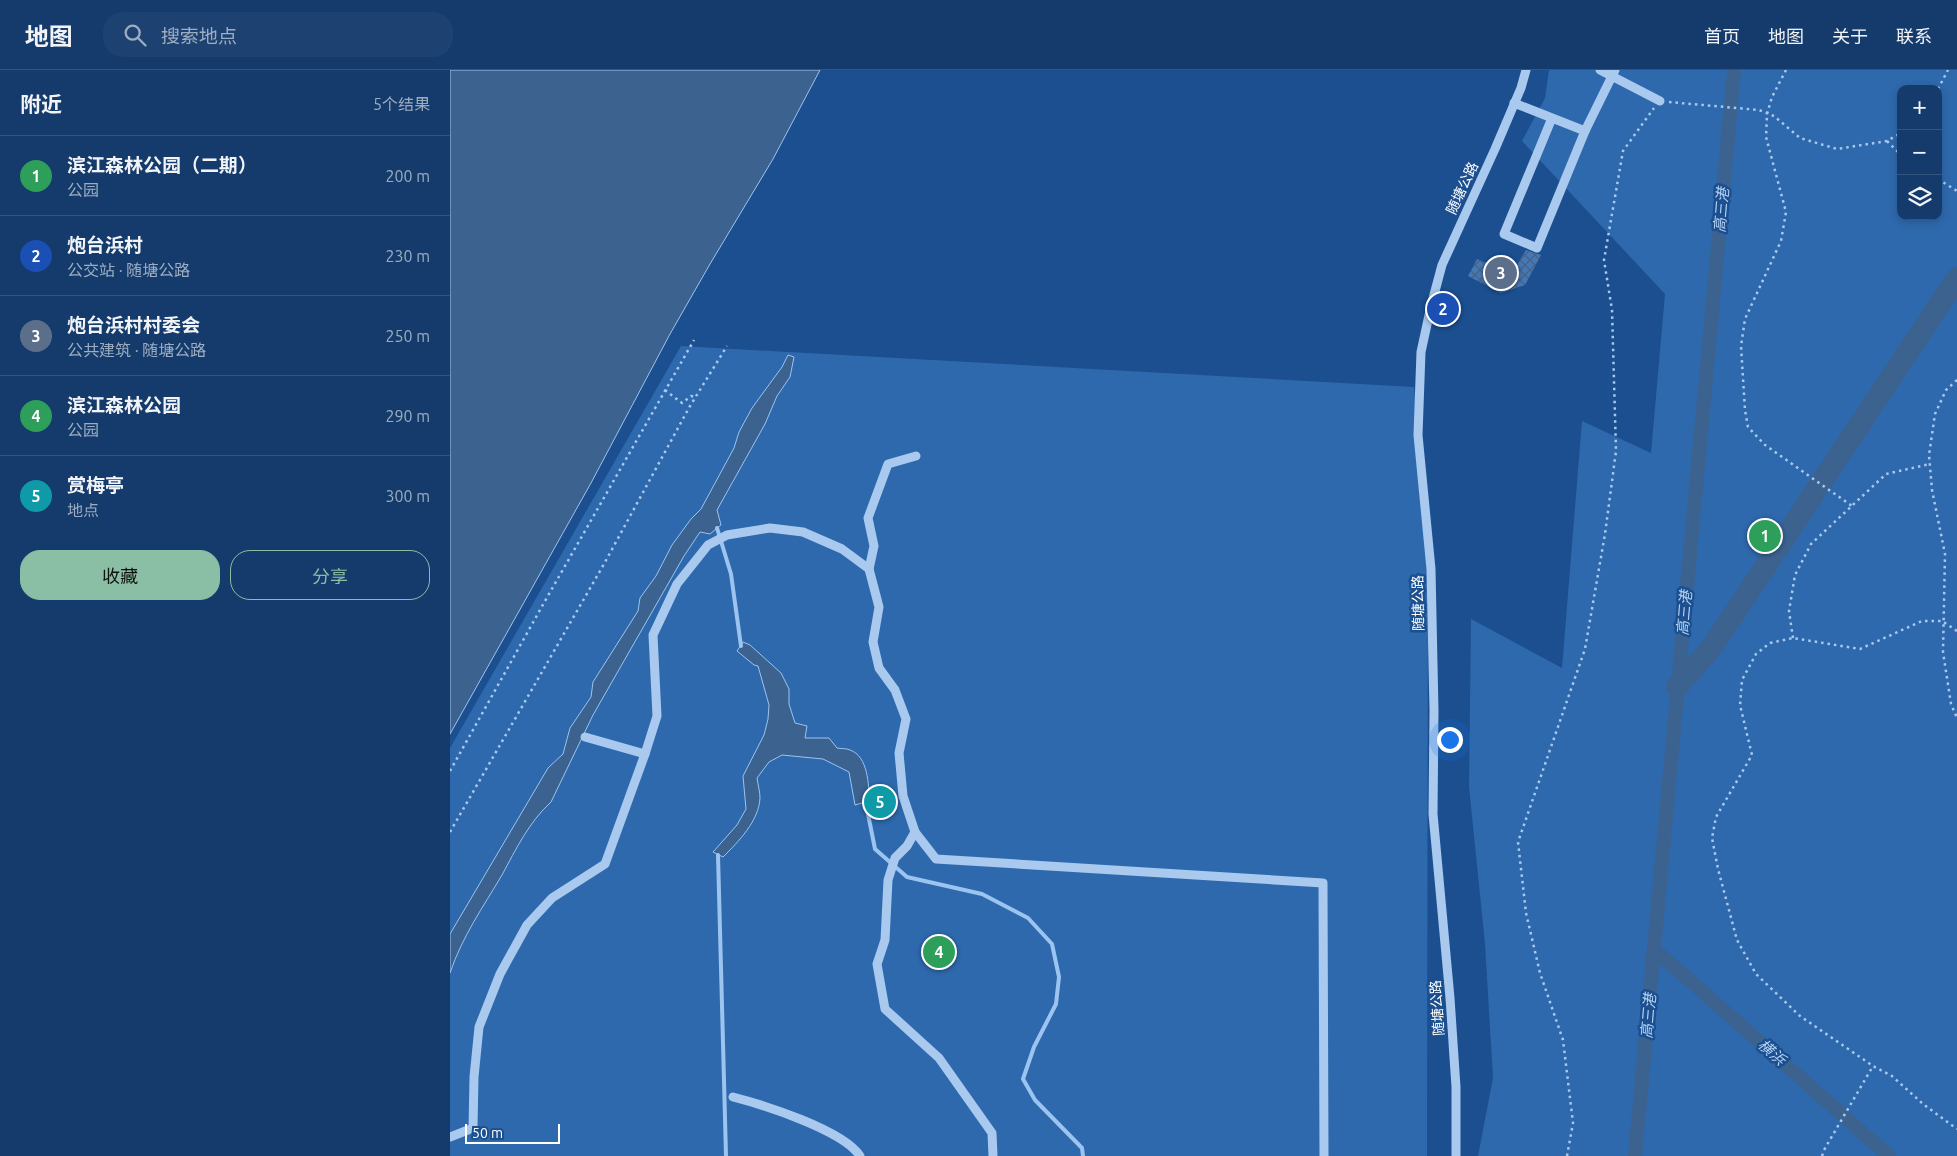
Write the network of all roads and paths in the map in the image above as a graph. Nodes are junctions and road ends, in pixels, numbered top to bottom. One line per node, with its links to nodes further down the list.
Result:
1 (1526, 70): 8 (street, 随塘公路)
2 (1600, 70): 5 (street)
3 (1786, 70): 9 (path)
4 (1948, 70): 6 (path)
5 (1614, 73): 7 (street); 11 (street)
6 (1940, 85)
7 (1660, 101): 9 (path); 43 (path)
8 (1514, 103): 10 (street); 42 (street, 随塘公路)
9 (1767, 114): 13 (path); 24 (path)
10 (1552, 118): 11 (street); 11 (street)
11 (1585, 132)
12 (1897, 135): 13 (path)
13 (1887, 141): 14 (path)
14 (1897, 151)
15 (1942, 182): 16 (path)
16 (1957, 191)
17 (694, 340): 20 (path)
18 (726, 346): 21 (path)
19 (1957, 380): 23 (path)
20 (665, 390): 21 (path); 32 (path)
21 (695, 398): 33 (path)
22 (916, 456): 25 (street)
23 (1930, 464): 24 (path); 26 (path)
24 (1851, 506): 28 (path)
25 (869, 569): 31 (street); 34 (street)
26 (1942, 622): 27 (path); 28 (path); 29 (path)
27 (1957, 631)
28 (1793, 638): 35 (path)
29 (1957, 718)
30 (584, 737): 31 (street)
31 (645, 754): 38 (street)
32 (450, 771)
33 (450, 832)
34 (914, 832): 40 (street); 41 (street)
35 (1873, 1066): 37 (path); 44 (path)
36 (733, 1097): 39 (street)
37 (1957, 1129)
38 (450, 1137)
39 (860, 1156)
40 (994, 1156)
41 (1324, 1156)
42 (1456, 1156)
43 (1567, 1156)
44 (1822, 1156)

